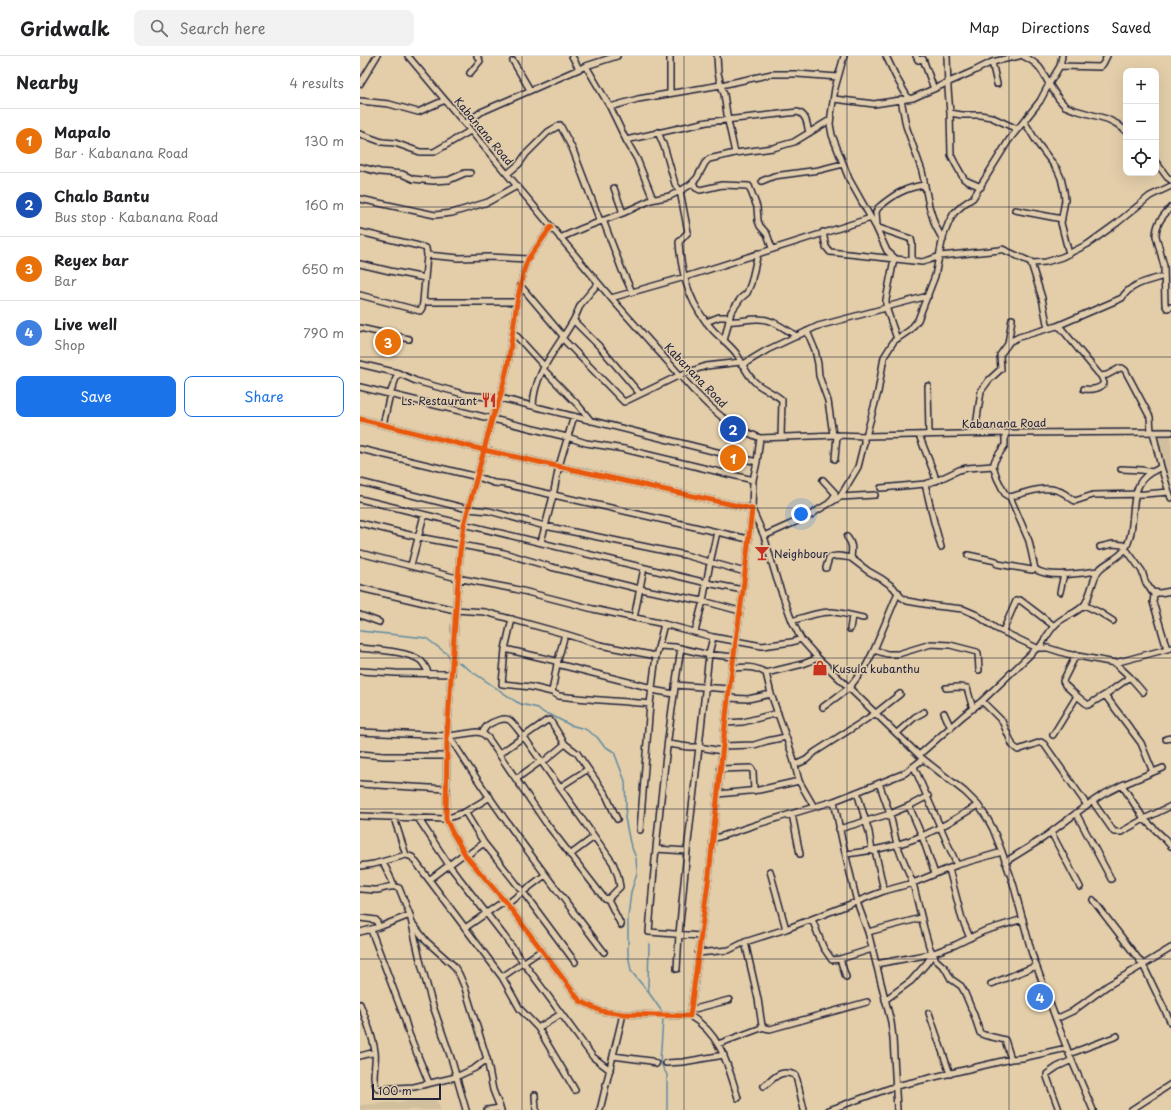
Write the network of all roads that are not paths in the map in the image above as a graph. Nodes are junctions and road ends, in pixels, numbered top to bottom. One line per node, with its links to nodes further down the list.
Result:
1 (377, 56): 24 (street)
2 (408, 56): 34 (street, Kabanana Road)
3 (477, 56): 21 (street)
4 (572, 56): 20 (street)
5 (617, 56): 18 (street)
6 (670, 56): 30 (street)
7 (717, 56): 27 (street)
8 (844, 56): 22 (street)
9 (886, 56): 31 (street)
10 (916, 56): 28 (street)
11 (946, 56): 23 (street)
12 (1019, 56): 17 (street)
13 (1022, 56): 26 (street)
14 (1062, 56): 19 (street)
15 (1107, 56): 19 (street)
16 (513, 61): 29 (street)
17 (992, 62): 23 (street); 25 (street)
18 (586, 66): 20 (street); 36 (street)
19 (1060, 66): 26 (street)
20 (579, 69): 29 (street)
21 (470, 73)
22 (838, 77): 27 (street); 32 (street)
23 (948, 83): 28 (street); 37 (street)
24 (360, 84)
25 (997, 84)
26 (1049, 84): 40 (street); 42 (street)
27 (721, 85): 30 (street); 38 (street)
28 (934, 89): 31 (street)
29 (530, 90): 41 (street)
30 (670, 94): 36 (street)
31 (908, 98): 33 (street)
32 (834, 99): 33 (street); 39 (street)
33 (900, 99): 58 (street)
34 (445, 100): 35 (street); 41 (street, Kabanana Road)
35 (360, 101)
36 (610, 107): 48 (street)
37 (950, 113): 43 (street); 61 (street)
38 (728, 120): 45 (street); 46 (street); 49 (street)
39 (830, 120): 46 (street); 50 (street)
40 (1024, 121): 43 (street); 70 (street)
41 (465, 124): 44 (street, Kabanana Road)
42 (1123, 128)
43 (1017, 129): 61 (street)
44 (470, 130): 47 (street); 54 (street, Kabanana Road)
45 (658, 132): 48 (street); 63 (street)
46 (809, 133): 49 (street)
47 (360, 134)
48 (626, 140): 65 (street)
49 (735, 152): 57 (street)
50 (843, 164): 56 (street); 69 (street)
51 (1159, 166): 55 (street)
52 (360, 167): 53 (street)
53 (470, 173)
54 (507, 174): 59 (street, Kabanana Road); 71 (street)
55 (1171, 180)
56 (762, 181)
57 (693, 183): 63 (street); 78 (street)
58 (925, 185): 73 (street); 77 (street)
59 (517, 186): 64 (street); 72 (street, Kabanana Road)
60 (1171, 186): 80 (street)
61 (980, 187): 77 (street)
62 (614, 188): 68 (street)
63 (680, 191): 65 (street); 89 (street)
64 (360, 199)
65 (653, 199): 68 (street)
66 (1171, 207): 88 (street)
67 (1015, 210): 70 (street)
68 (622, 213): 71 (street)
69 (871, 218): 73 (street); 75 (street)
70 (1062, 219): 80 (street)
71 (602, 221): 76 (street); 93 (street)
72 (551, 227): 76 (street, Kabanana Road); 83 (street)
73 (877, 227): 84 (street); 85 (street)
74 (360, 232): 81 (street)
75 (823, 232): 78 (street); 84 (street)
76 (560, 238): 91 (street, Kabanana Road)
77 (943, 240): 82 (street)
78 (772, 248): 79 (street)
79 (758, 253): 89 (street); 101 (street)
80 (1069, 254): 86 (street)
81 (427, 255): 83 (street); 90 (street)
82 (940, 256): 85 (street); 86 (street); 95 (street)
83 (528, 259): 92 (street)
84 (895, 259): 85 (street); 100 (street)
85 (912, 261)
86 (1031, 263): 107 (street)
87 (360, 264): 90 (street)
88 (1164, 276): 99 (street); 105 (street)
89 (685, 277): 93 (street); 104 (street)
90 (425, 278): 97 (street)
91 (598, 282): 96 (street, Kabanana Road); 103 (street)
92 (520, 285): 98 (street); 111 (street)
93 (632, 292): 96 (street)
94 (360, 295): 97 (street)
95 (928, 296): 100 (street); 113 (street)
96 (612, 298): 120 (street, Kabanana Road)
97 (423, 302): 98 (street)
98 (516, 302): 109 (street)
99 (1171, 307)
100 (886, 308): 108 (street); 113 (street)
101 (729, 319): 104 (street); 110 (street); 114 (street)
102 (1012, 319): 115 (street)
103 (574, 321): 111 (street); 126 (street)
104 (706, 322): 114 (street)
105 (1057, 326): 107 (street); 121 (street)
106 (360, 328): 112 (street)
107 (1048, 329): 115 (street)
108 (807, 331): 110 (street); 139 (street)
109 (513, 332): 118 (street); 127 (street)
110 (797, 336): 117 (street)
111 (563, 337): 118 (street); 126 (street)
112 (409, 339)
113 (897, 339): 142 (street)
114 (724, 341): 117 (street)
115 (1009, 342): 138 (street)
116 (360, 364): 119 (street)
117 (742, 364): 120 (street); 143 (street)
118 (544, 367): 128 (street); 132 (street)
119 (398, 373): 125 (street); 127 (street)
120 (680, 375): 126 (street); 144 (street, Kabanana Road)
121 (1101, 376): 124 (street); 134 (street)
122 (928, 386): 137 (street)
123 (360, 388): 125 (street)
124 (1084, 390)
125 (390, 394): 130 (street); 133 (street)
126 (640, 394)
127 (500, 398): 128 (street); 130 (street)
128 (533, 406): 129 (street)
129 (574, 416): 132 (street); 141 (street)
130 (492, 419): 141 (street); 146 (street)
131 (360, 420): 133 (street)
132 (592, 421): 148 (street)
133 (383, 425): 146 (street)
134 (1152, 432): 135 (street, Kabanana Road); 136 (street, Kabanana Road); 151 (street)
135 (1171, 432)
136 (1006, 433): 138 (street, Kabanana Road); 150 (street)
137 (929, 434): 138 (street, Kabanana Road); 140 (street, Kabanana Road)
138 (975, 434)
139 (835, 435): 142 (street, Kabanana Road); 143 (street, Kabanana Road); 147 (street)
140 (919, 435): 142 (street, Kabanana Road); 157 (street)
141 (567, 436): 149 (street); 155 (street)
142 (865, 436): 165 (street)
143 (781, 437): 144 (street, Kabanana Road)
144 (760, 438): 148 (street)
145 (360, 449): 154 (street)
146 (484, 450): 149 (street); 154 (street)
147 (835, 459)
148 (757, 462): 155 (street)
149 (559, 466): 164 (street); 171 (street)
150 (993, 466): 157 (street); 166 (street)
151 (1161, 467): 153 (street); 161 (street)
152 (1121, 469): 153 (street)
153 (1152, 472): 162 (street)
154 (478, 477): 164 (street); 170 (street)
155 (753, 480): 171 (street)
156 (823, 480): 169 (street)
157 (936, 481): 159 (street)
158 (360, 482): 170 (street)
159 (925, 484): 160 (street); 184 (street)
160 (881, 488)
161 (1169, 492): 162 (street); 167 (street)
162 (1135, 494): 166 (street); 185 (street)
163 (876, 495): 165 (street)
164 (553, 496): 175 (street); 176 (street)
165 (840, 497): 169 (street)
166 (1010, 497): 193 (street)
167 (1171, 498)
168 (360, 499): 172 (street)
169 (830, 502): 177 (street)
170 (468, 509): 174 (street); 175 (street)
171 (752, 509): 177 (street); 180 (street)
172 (424, 515): 174 (street); 179 (street)
173 (360, 523): 179 (street)
174 (464, 525): 181 (street); 182 (street)
175 (545, 526): 181 (street); 189 (street)
176 (717, 532): 180 (street); 189 (street)
177 (764, 536): 215 (street)
178 (848, 536): 188 (street)
179 (418, 537): 182 (street); 190 (street)
180 (748, 539): 195 (street)
181 (541, 542): 191 (street)
182 (461, 545): 197 (street); 200 (street)
183 (1100, 546): 185 (street)
184 (941, 547)
185 (1125, 549): 194 (street); 205 (street)
186 (360, 553): 190 (street)
187 (968, 555): 193 (street)
188 (851, 558): 192 (street); 203 (street)
189 (710, 563): 195 (street); 198 (street)
190 (411, 565): 197 (street)
191 (644, 568): 198 (street); 200 (street)
192 (826, 568)
193 (1036, 569): 196 (street)
194 (1098, 571): 196 (street); 207 (street)
195 (745, 572): 201 (street)
196 (1064, 574): 204 (street)
197 (457, 578): 208 (street); 212 (street)
198 (707, 583): 201 (street); 206 (street)
199 (360, 588): 208 (street)
200 (640, 589): 206 (street); 212 (street)
201 (743, 590): 209 (street)
202 (1171, 591): 205 (street)
203 (898, 592): 221 (street); 233 (street)
204 (1060, 592)
205 (1157, 593): 231 (street)
206 (704, 601): 209 (street); 222 (street)
207 (1084, 605): 216 (street); 219 (street)
208 (455, 610): 214 (street); 246 (street)
209 (740, 611): 226 (street)
210 (360, 616): 217 (street)
211 (852, 616): 213 (street); 215 (street); 220 (street)
212 (634, 618): 218 (street)
213 (863, 618)
214 (512, 619): 223 (street); 232 (street)
215 (792, 620): 225 (street)
216 (1113, 621)
217 (379, 622)
218 (664, 624): 222 (street); 227 (street)
219 (1054, 626): 221 (street); 230 (street)
220 (850, 629)
221 (1003, 631): 230 (street)
222 (695, 632): 224 (street)
223 (565, 634): 236 (street); 240 (street)
224 (713, 637): 226 (street); 234 (street)
225 (801, 639): 226 (street); 238 (street)
226 (736, 641): 237 (street)
227 (659, 646): 229 (street); 236 (street)
228 (360, 648): 245 (street)
229 (681, 648): 234 (street); 248 (street)
230 (1038, 648): 235 (street); 262 (street)
231 (1169, 648): 239 (street)
232 (505, 649): 240 (street); 254 (street)
233 (874, 650): 242 (street); 250 (street)
234 (709, 654): 237 (street); 249 (street)
235 (1076, 655): 239 (street); 260 (street)
236 (656, 656): 252 (street)
237 (734, 657): 241 (street)
238 (818, 658): 244 (street); 250 (street)
239 (1115, 663): 247 (street)
240 (557, 664): 252 (street); 254 (street)
241 (733, 668): 244 (street); 253 (street)
242 (979, 670)
243 (360, 671): 245 (street)
244 (766, 673): 257 (street)
245 (429, 674): 246 (street)
246 (452, 674): 275 (street)
247 (1130, 677): 255 (street); 259 (street)
248 (675, 685): 249 (street); 256 (street)
249 (705, 688): 253 (street); 281 (street)
250 (849, 688): 264 (street); 268 (street)
251 (946, 688): 265 (street)
252 (652, 689): 256 (street); 263 (street)
253 (729, 689): 261 (street)
254 (552, 692): 263 (street)
255 (1143, 692)
256 (674, 694): 280 (street)
257 (772, 694): 261 (street); 267 (street)
258 (900, 694): 268 (street)
259 (1105, 694): 260 (street); 294 (street)
260 (1077, 696): 276 (street)
261 (728, 698): 270 (street)
262 (982, 702): 265 (street); 310 (street)
263 (650, 704): 327 (street)
264 (823, 707)
265 (973, 709): 271 (street)
266 (924, 712): 274 (street)
267 (778, 713): 270 (street); 278 (street)
268 (876, 713): 274 (street); 289 (street)
269 (944, 713): 271 (street)
270 (725, 723): 282 (street)
271 (951, 728): 285 (street)
272 (360, 732): 275 (street)
273 (482, 733): 275 (street); 277 (street); 284 (street)
274 (897, 733): 285 (street)
275 (448, 735): 286 (street); 306 (street)
276 (1053, 735)
277 (524, 737): 279 (street); 284 (street); 288 (street)
278 (786, 737): 282 (street); 289 (street)
279 (565, 744): 288 (street); 292 (street)
280 (668, 744): 281 (street); 335 (street)
281 (699, 747): 282 (street); 337 (street)
282 (722, 748): 293 (street)
283 (360, 754): 286 (street)
284 (499, 754): 295 (street)
285 (919, 755): 287 (street)
286 (447, 756): 301 (street)
287 (924, 759): 290 (street); 309 (street)
288 (541, 762): 295 (street); 300 (street)
289 (795, 765): 296 (street)
290 (914, 767): 298 (street); 305 (street)
291 (1163, 768): 294 (street)
292 (588, 769): 300 (street); 322 (street)
293 (720, 769): 302 (street); 304 (street)
294 (1153, 772): 299 (street)
295 (516, 779): 343 (street)
296 (799, 780): 302 (street); 313 (street)
297 (360, 784): 301 (street)
298 (879, 784): 303 (street); 317 (street)
299 (1122, 784): 308 (street); 323 (street)
300 (560, 787): 330 (street)
301 (447, 789): 321 (street)
302 (754, 791): 304 (street)
303 (857, 792): 307 (street); 324 (street)
304 (718, 794): 331 (street)
305 (928, 796): 311 (street); 325 (street)
306 (490, 797): 314 (street); 351 (street)
307 (834, 801): 313 (street); 326 (street)
308 (1093, 802): 310 (street); 323 (street)
309 (978, 805): 325 (street); 338 (street)
310 (1086, 805): 315 (street)
311 (909, 806): 317 (street); 329 (street)
312 (1171, 806): 323 (street)
313 (814, 807): 316 (street)
314 (465, 812): 321 (street); 332 (street)
315 (1076, 813): 328 (street); 353 (street)
316 (792, 814): 331 (street); 340 (street)
317 (890, 814): 324 (street); 333 (street)
318 (360, 816): 319 (street)
319 (394, 818): 320 (street); 342 (street)
320 (418, 818): 321 (street); 346 (street)
321 (446, 819): 339 (street)
322 (617, 819)
323 (1144, 819): 334 (street)
324 (866, 821): 326 (street); 336 (street)
325 (941, 827): 329 (street); 347 (street)
326 (840, 829): 341 (street)
327 (640, 830)
328 (1051, 832): 345 (street); 357 (street)
329 (922, 836): 333 (street); 352 (street)
330 (594, 837): 343 (street); 361 (street)
331 (713, 839): 380 (street)
332 (484, 843): 339 (street); 360 (street)
333 (897, 845): 336 (street); 355 (street)
334 (1171, 846)
335 (656, 849): 337 (street); 379 (street)
336 (873, 850): 341 (street); 359 (street)
337 (687, 851): 379 (street)
338 (1002, 852): 345 (street); 347 (street)
339 (466, 854): 346 (street); 364 (street)
340 (800, 854)
341 (846, 854): 363 (street)
342 (406, 855): 344 (street); 354 (street)
343 (570, 855): 361 (street)
344 (383, 862): 348 (street); 356 (street)
345 (1005, 862): 370 (street)
346 (449, 865): 354 (street); 365 (street)
347 (957, 865): 349 (street)
348 (360, 866)
349 (949, 869): 352 (street); 381 (street)
350 (770, 871): 375 (street)
351 (545, 874): 360 (street); 386 (street)
352 (935, 874): 355 (street)
353 (1111, 879)
354 (429, 880): 374 (street)
355 (913, 883): 359 (street); 368 (street)
356 (395, 887): 358 (street); 366 (street)
357 (1080, 887)
358 (360, 889)
359 (884, 891): 363 (street)
360 (523, 892): 364 (street); 390 (street)
361 (608, 899): 372 (street)
362 (1093, 900): 393 (street)
363 (857, 902): 369 (street); 378 (street)
364 (505, 903): 365 (street); 385 (street)
365 (486, 913): 374 (street); 391 (street)
366 (410, 915): 371 (street); 373 (street)
367 (360, 918): 373 (street)
368 (921, 918): 378 (street); 388 (street)
369 (812, 919): 375 (street); 389 (street)
370 (1023, 919): 381 (street); 394 (street)
371 (412, 923): 419 (street); 426 (street)
372 (621, 925)
373 (379, 927): 376 (street)
374 (465, 928): 396 (street)
375 (786, 929): 382 (street)
376 (371, 930): 377 (street); 427 (street)
377 (360, 932)
378 (868, 932): 384 (street)
379 (678, 934): 380 (street); 395 (street)
380 (700, 936): 387 (street)
381 (970, 938): 388 (street)
382 (745, 942): 387 (street); 410 (street)
383 (1171, 948): 393 (street)
384 (872, 949): 389 (street); 392 (street)
385 (542, 950): 391 (street); 406 (street)
386 (604, 952)
387 (698, 953): 403 (street)
388 (932, 953): 392 (street); 400 (street); 420 (street)
389 (840, 959): 397 (street)
390 (575, 962)
391 (523, 964): 396 (street); 405 (street)
392 (876, 964): 400 (street)
393 (1143, 965): 407 (street); 408 (street)
394 (1036, 966): 398 (street); 407 (street)
395 (676, 969)
396 (502, 977): 409 (street)
397 (846, 977)
398 (991, 984)
399 (729, 1000): 403 (street)
400 (885, 1000): 430 (street)
401 (867, 1002): 410 (street)
402 (360, 1004): 414 (street)
403 (691, 1013): 406 (street); 412 (street)
404 (929, 1013): 425 (street)
405 (561, 1014): 409 (street); 424 (street)
406 (623, 1014): 418 (street)
407 (1056, 1019): 413 (street)
408 (1171, 1023)
409 (538, 1028): 431 (street)
410 (764, 1028): 412 (street)
411 (1117, 1036): 415 (street)
412 (718, 1044): 416 (street)
413 (1067, 1048): 415 (street); 420 (street)
414 (375, 1052): 417 (street); 427 (street)
415 (1070, 1054): 421 (street)
416 (724, 1055): 422 (street); 433 (street)
417 (360, 1056)
418 (613, 1056): 423 (street); 424 (street)
419 (487, 1059): 426 (street); 435 (street)
420 (1012, 1059): 425 (street)
421 (1072, 1060): 443 (street); 444 (street)
422 (666, 1062)
423 (656, 1064)
424 (610, 1070): 439 (street)
425 (950, 1074): 430 (street)
426 (456, 1077): 427 (street); 436 (street)
427 (429, 1083)
428 (1171, 1084): 445 (street)
429 (764, 1086): 440 (street)
430 (896, 1086): 434 (street); 442 (street)
431 (575, 1090)
432 (535, 1095): 438 (street)
433 (738, 1098)
434 (840, 1108): 441 (street)
435 (500, 1109): 437 (street)
436 (466, 1110)
437 (487, 1110)
438 (536, 1110)
439 (600, 1110)
440 (804, 1110)
441 (829, 1110)
442 (897, 1110)
443 (1059, 1110)
444 (1094, 1110)
445 (1131, 1110)

